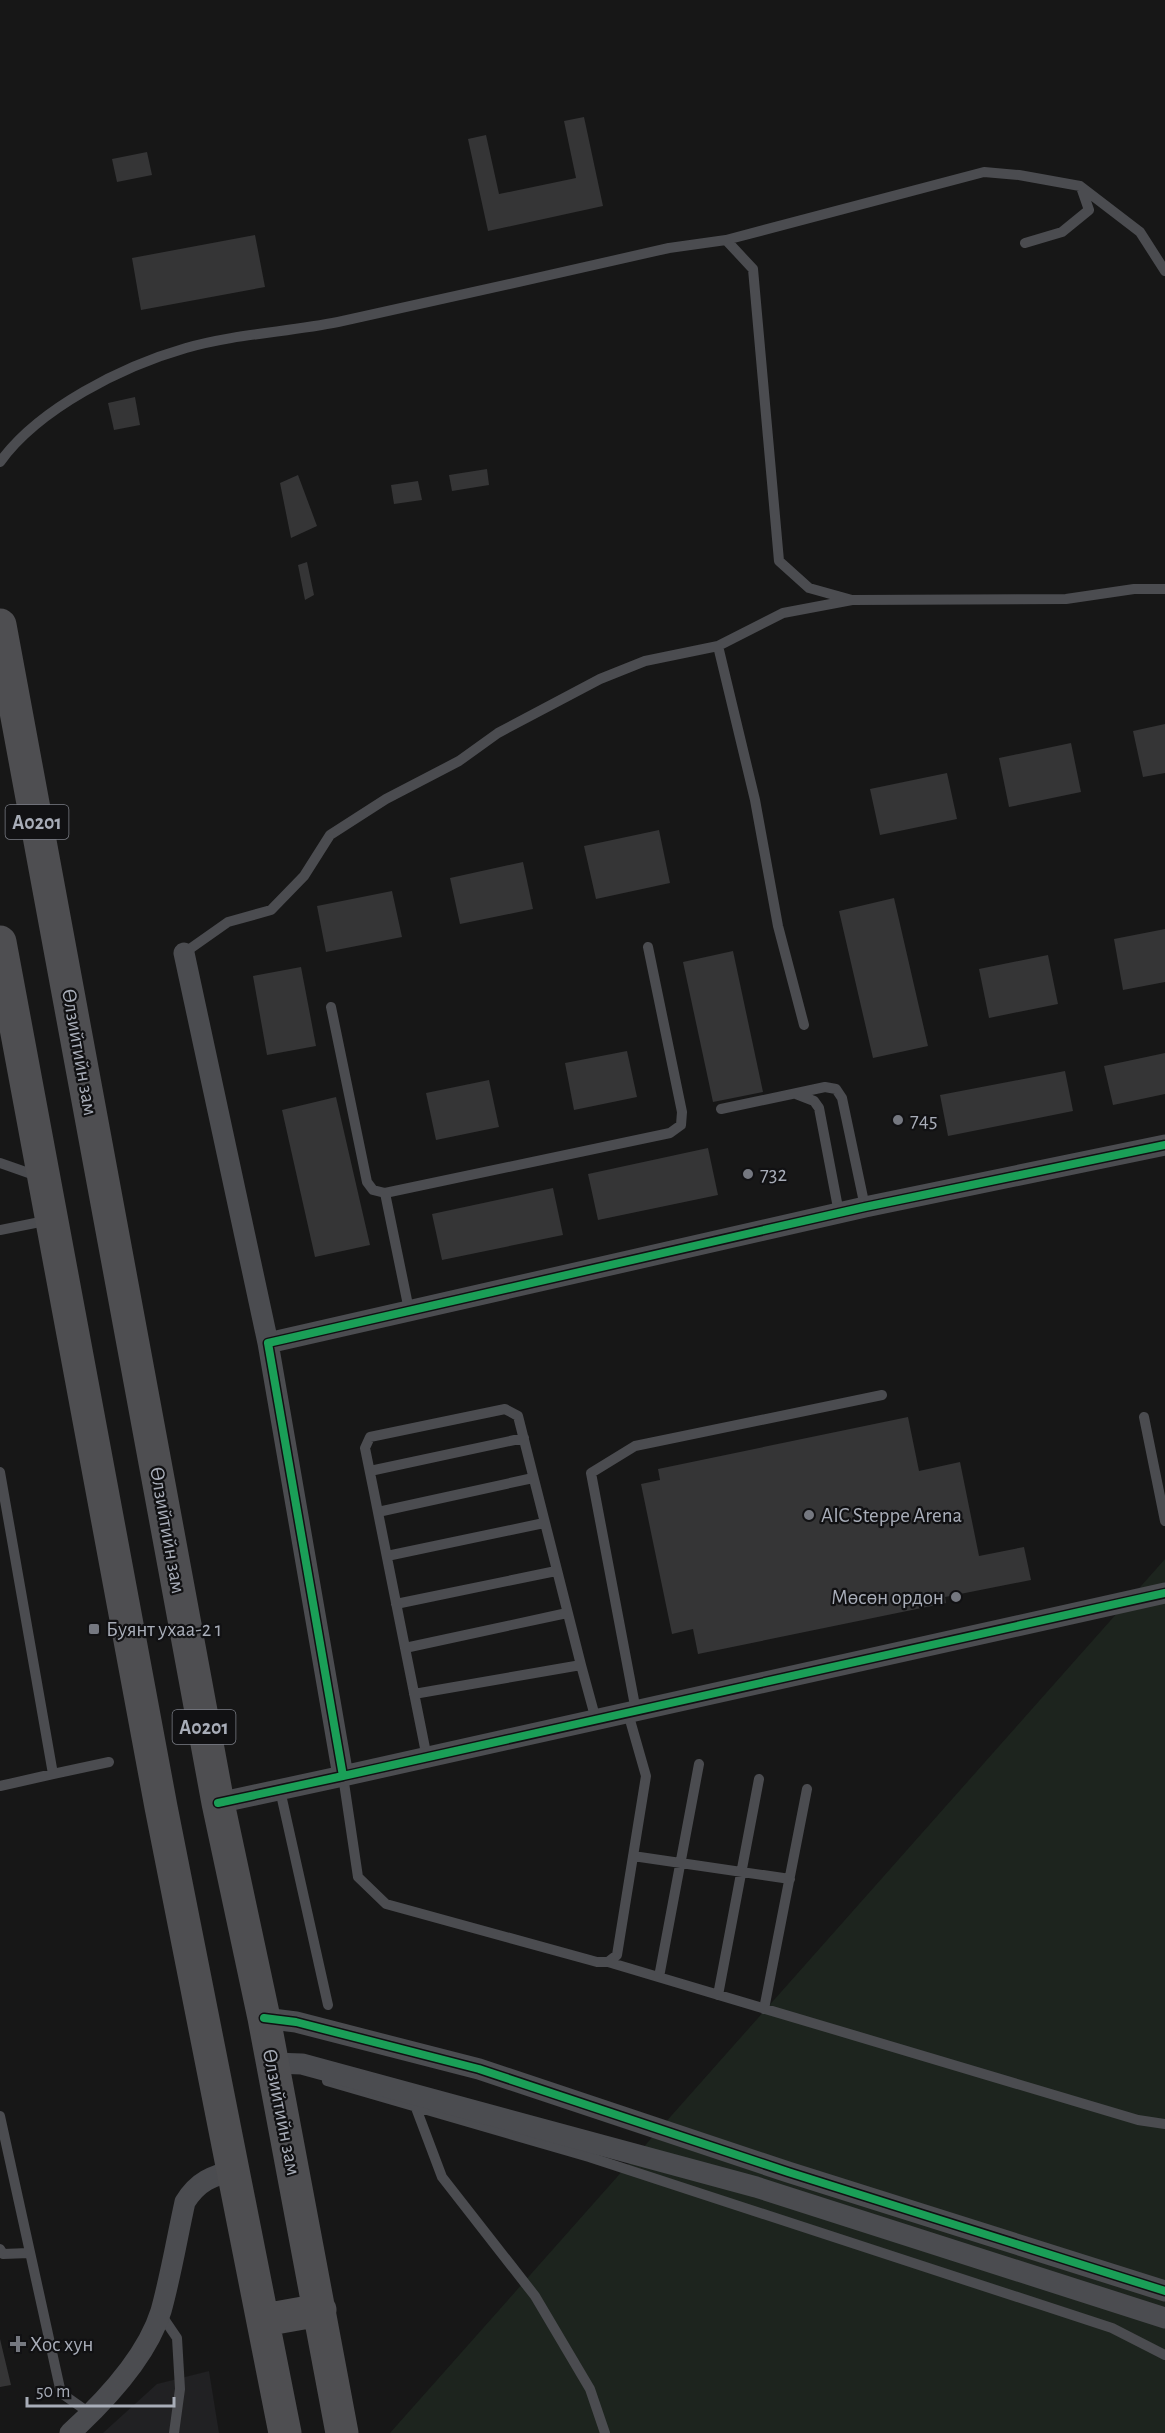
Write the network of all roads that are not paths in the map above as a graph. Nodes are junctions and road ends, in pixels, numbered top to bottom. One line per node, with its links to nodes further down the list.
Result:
1 (1080, 186): 2 (lane); 3 (lane); 4 (lane)
2 (726, 240): 5 (lane); 7 (lane)
3 (1025, 243)
4 (1165, 272)
5 (0, 462)
6 (1165, 589): 7 (lane)
7 (852, 600): 9 (lane)
8 (0, 625): 10 (highway, Өлзийтийн зам / A0201)
9 (718, 646): 13 (lane); 15 (lane)
10 (13, 763): 56 (highway, Өлзийтийн зам / A0201)
11 (0, 942): 20 (highway, A0201)
12 (648, 947): 21 (lane)
13 (184, 953): 27 (street)
14 (331, 1007): 21 (lane)
15 (804, 1025)
16 (794, 1094): 17 (lane); 22 (lane); 23 (lane)
17 (721, 1108)
18 (1165, 1145): 22 (street)
19 (0, 1163): 20 (lane)
20 (45, 1179): 24 (highway, A0201)
21 (385, 1193): 26 (lane)
22 (865, 1207): 23 (street)
23 (839, 1213): 26 (street)
24 (53, 1220): 25 (lane); 73 (highway, A0201)
25 (0, 1230)
26 (409, 1311): 27 (street)
27 (268, 1343): 51 (street)
28 (882, 1395): 45 (lane)
29 (1144, 1416): 35 (lane)
30 (524, 1438): 31 (lane); 31 (lane); 33 (lane)
31 (370, 1471): 34 (lane)
32 (0, 1472): 50 (lane)
33 (533, 1478): 34 (lane); 36 (lane)
34 (378, 1512): 37 (lane)
35 (1165, 1521)
36 (544, 1522): 37 (lane); 38 (lane)
37 (387, 1556): 40 (lane)
38 (556, 1571): 40 (lane); 41 (lane)
39 (1165, 1593): 45 (street)
40 (396, 1604): 42 (lane)
41 (567, 1613): 42 (lane); 43 (lane)
42 (405, 1648): 44 (lane)
43 (581, 1665): 44 (lane); 46 (lane)
44 (414, 1694): 47 (lane)
45 (632, 1712): 46 (street); 57 (lane)
46 (596, 1720): 47 (street)
47 (427, 1758): 51 (street)
48 (109, 1762): 50 (lane)
49 (699, 1764): 58 (lane)
50 (53, 1774): 53 (lane)
51 (343, 1776): 55 (street); 61 (lane)
52 (759, 1779): 59 (lane)
53 (0, 1786)
54 (807, 1789): 60 (lane)
55 (280, 1790): 56 (street); 64 (lane)
56 (218, 1803): 66 (highway, Өлзийтийн зам / A0201)
57 (633, 1856): 58 (lane); 61 (lane)
58 (681, 1863): 59 (lane); 62 (lane)
59 (742, 1872): 60 (lane); 63 (lane)
60 (790, 1879): 65 (lane)
61 (608, 1962): 62 (lane)
62 (659, 1977): 63 (lane)
63 (718, 1995): 65 (lane)
64 (328, 2005)
65 (764, 2009): 71 (lane)
66 (264, 2018): 67 (highway, Өлзийтийн зам / A0201); 76 (street)
67 (273, 2063): 77 (highway, Өлзийтийн зам / A0201); 79 (street)
68 (303, 2074): 69 (lane)
69 (416, 2108): 81 (lane); 87 (lane)
70 (0, 2116): 72 (lane)
71 (1165, 2124)
72 (5, 2167): 75 (lane)
73 (235, 2170): 78 (street); 80 (highway, A0201)
74 (0, 2249): 75 (lane)
75 (29, 2253): 82 (lane)
76 (1165, 2291)
77 (320, 2310): 80 (highway); 86 (highway, Өлзийтийн зам / A0201)
78 (160, 2313): 82 (street); 84 (lane)
79 (1165, 2318)
80 (264, 2320): 85 (highway, A0201)
81 (1165, 2355)
82 (91, 2414): 83 (street)
83 (70, 2433)
84 (174, 2433)
85 (285, 2433)
86 (342, 2433)
87 (605, 2433)

